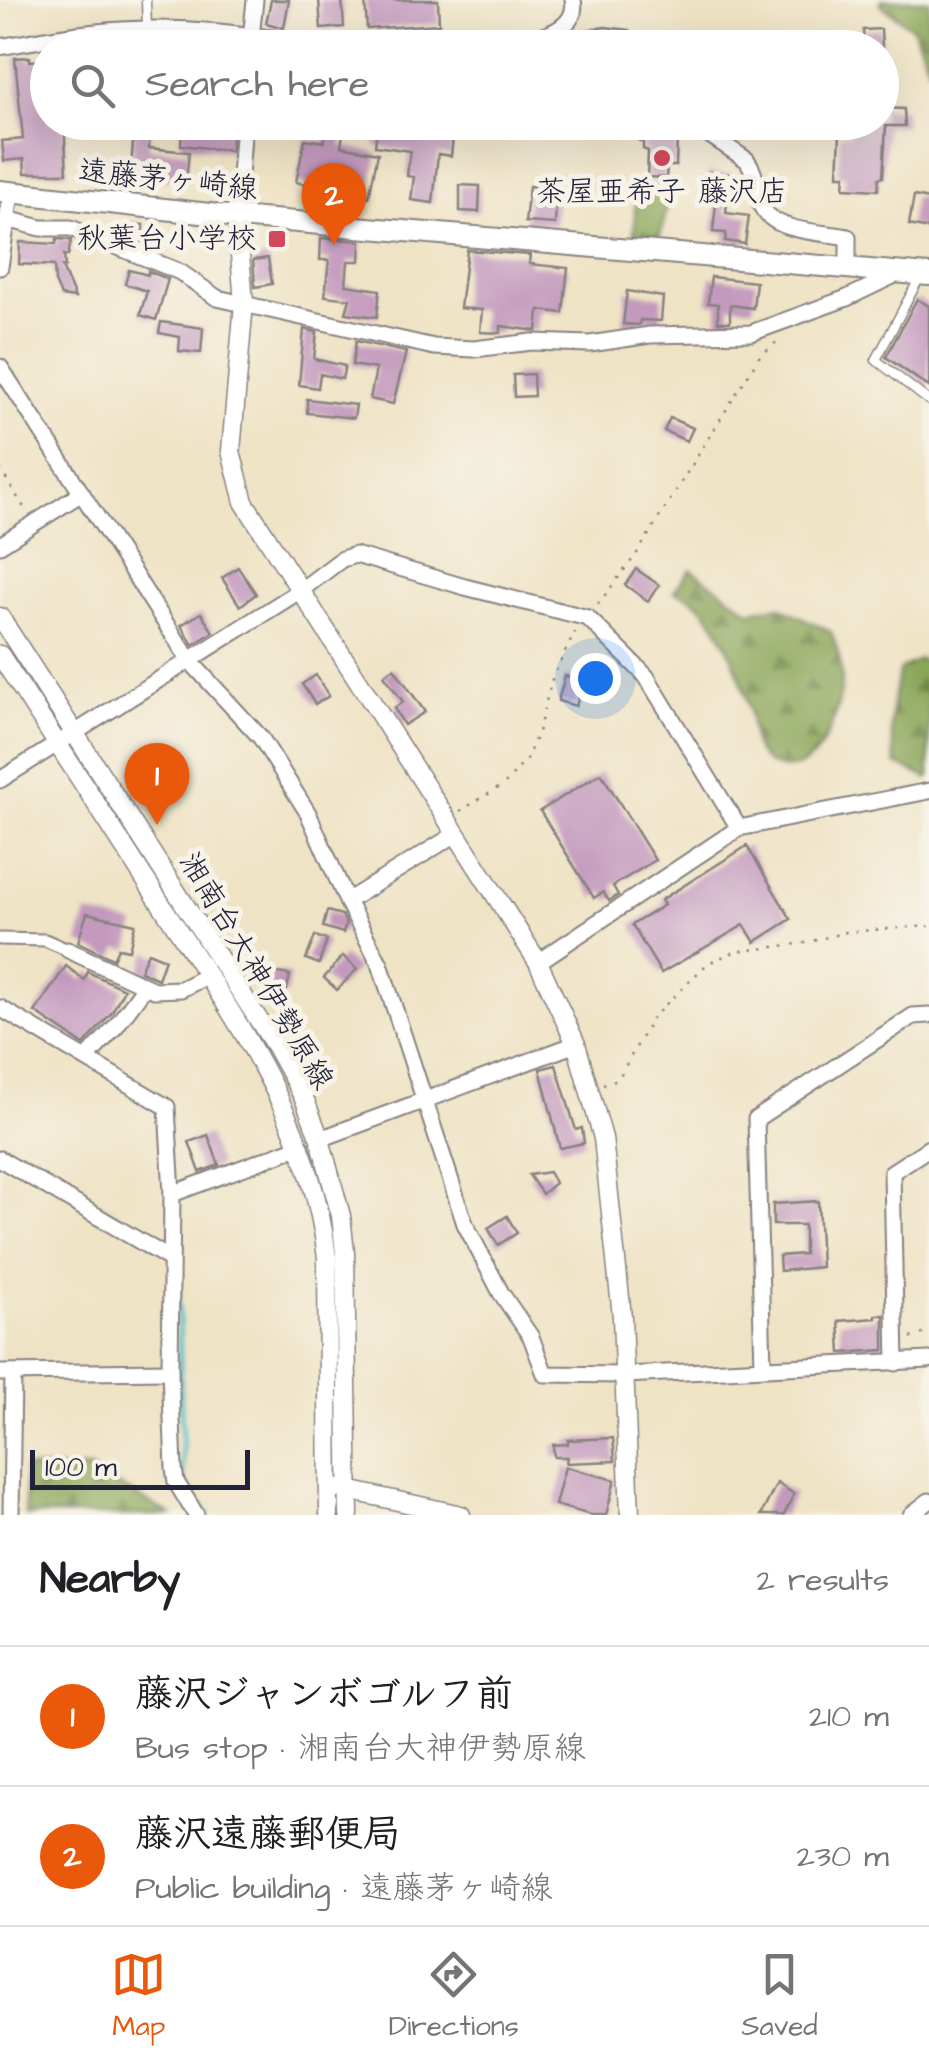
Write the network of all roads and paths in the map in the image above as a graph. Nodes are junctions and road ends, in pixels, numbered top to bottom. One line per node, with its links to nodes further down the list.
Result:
1 (146, 0): 4 (lane)
2 (255, 0): 7 (street)
3 (572, 0): 8 (street)
4 (146, 29): 5 (street); 6 (street)
5 (126, 30)
6 (154, 30)
7 (252, 30)
8 (558, 30)
9 (30, 42): 10 (street)
10 (0, 47)
11 (242, 140): 14 (street)
12 (717, 140): 18 (street)
13 (5, 193): 14 (main road, 遠藤茅ヶ崎線); 15 (street)
14 (236, 217): 18 (main road, 遠藤茅ヶ崎線); 21 (street)
15 (7, 219): 16 (street); 21 (street)
16 (2, 242): 17 (street)
17 (0, 267)
18 (848, 268): 19 (main road, 遠藤茅ヶ崎線)
19 (899, 273): 20 (main road, 遠藤茅ヶ崎線); 22 (street)
20 (927, 274): 24 (lane)
21 (244, 303): 22 (street); 29 (street)
22 (789, 320): 31 (path)
23 (0, 367): 26 (street)
24 (929, 400)
25 (0, 470): 27 (path)
26 (82, 493): 27 (street); 33 (street)
27 (34, 522): 28 (street)
28 (0, 544)
29 (301, 590): 31 (street); 33 (street); 38 (street)
30 (0, 617): 34 (street, 湘南台大神伊勢原線)
31 (586, 617): 38 (path); 39 (street)
32 (0, 655): 35 (street, 湘南台大神伊勢原線)
33 (190, 661): 34 (street); 40 (street)
34 (76, 734): 35 (street); 53 (street, 湘南台大神伊勢原線)
35 (58, 745): 36 (street); 45 (street, 湘南台大神伊勢原線)
36 (0, 780)
37 (929, 791): 39 (street)
38 (451, 827): 40 (street); 44 (street)
39 (739, 828): 44 (street)
40 (347, 900): 52 (street)
41 (929, 926): 51 (path)
42 (0, 939): 43 (street)
43 (68, 950): 46 (street)
44 (538, 962): 49 (street)
45 (207, 976): 46 (street); 54 (street, 湘南台大神伊勢原線)
46 (144, 988): 50 (street)
47 (0, 1008): 50 (street)
48 (929, 1015): 63 (street)
49 (576, 1044): 51 (street); 52 (street)
50 (86, 1059): 57 (street)
51 (590, 1088): 66 (street)
52 (423, 1100): 53 (street); 66 (street)
53 (320, 1139): 68 (street, 湘南台大神伊勢原線)
54 (301, 1146): 57 (street); 67 (street, 湘南台大神伊勢原線)
55 (929, 1148): 60 (street)
56 (0, 1160): 58 (street)
57 (172, 1194): 58 (street)
58 (170, 1260): 64 (street)
59 (929, 1332): 60 (path)
60 (895, 1343): 62 (street)
61 (929, 1360): 62 (street)
62 (896, 1362): 63 (street)
63 (763, 1366): 66 (street)
64 (170, 1371): 65 (street); 72 (street)
65 (6, 1373): 71 (street)
66 (625, 1375): 75 (street)
67 (329, 1487): 68 (street); 70 (street, 湘南台大神伊勢原線)
68 (349, 1490): 73 (street, 湘南台大神伊勢原線); 74 (street)
69 (929, 1501): 76 (street)
70 (329, 1513): 73 (street)
71 (12, 1515)
72 (196, 1515)
73 (350, 1515)
74 (461, 1515)
75 (630, 1515)
76 (912, 1515)

